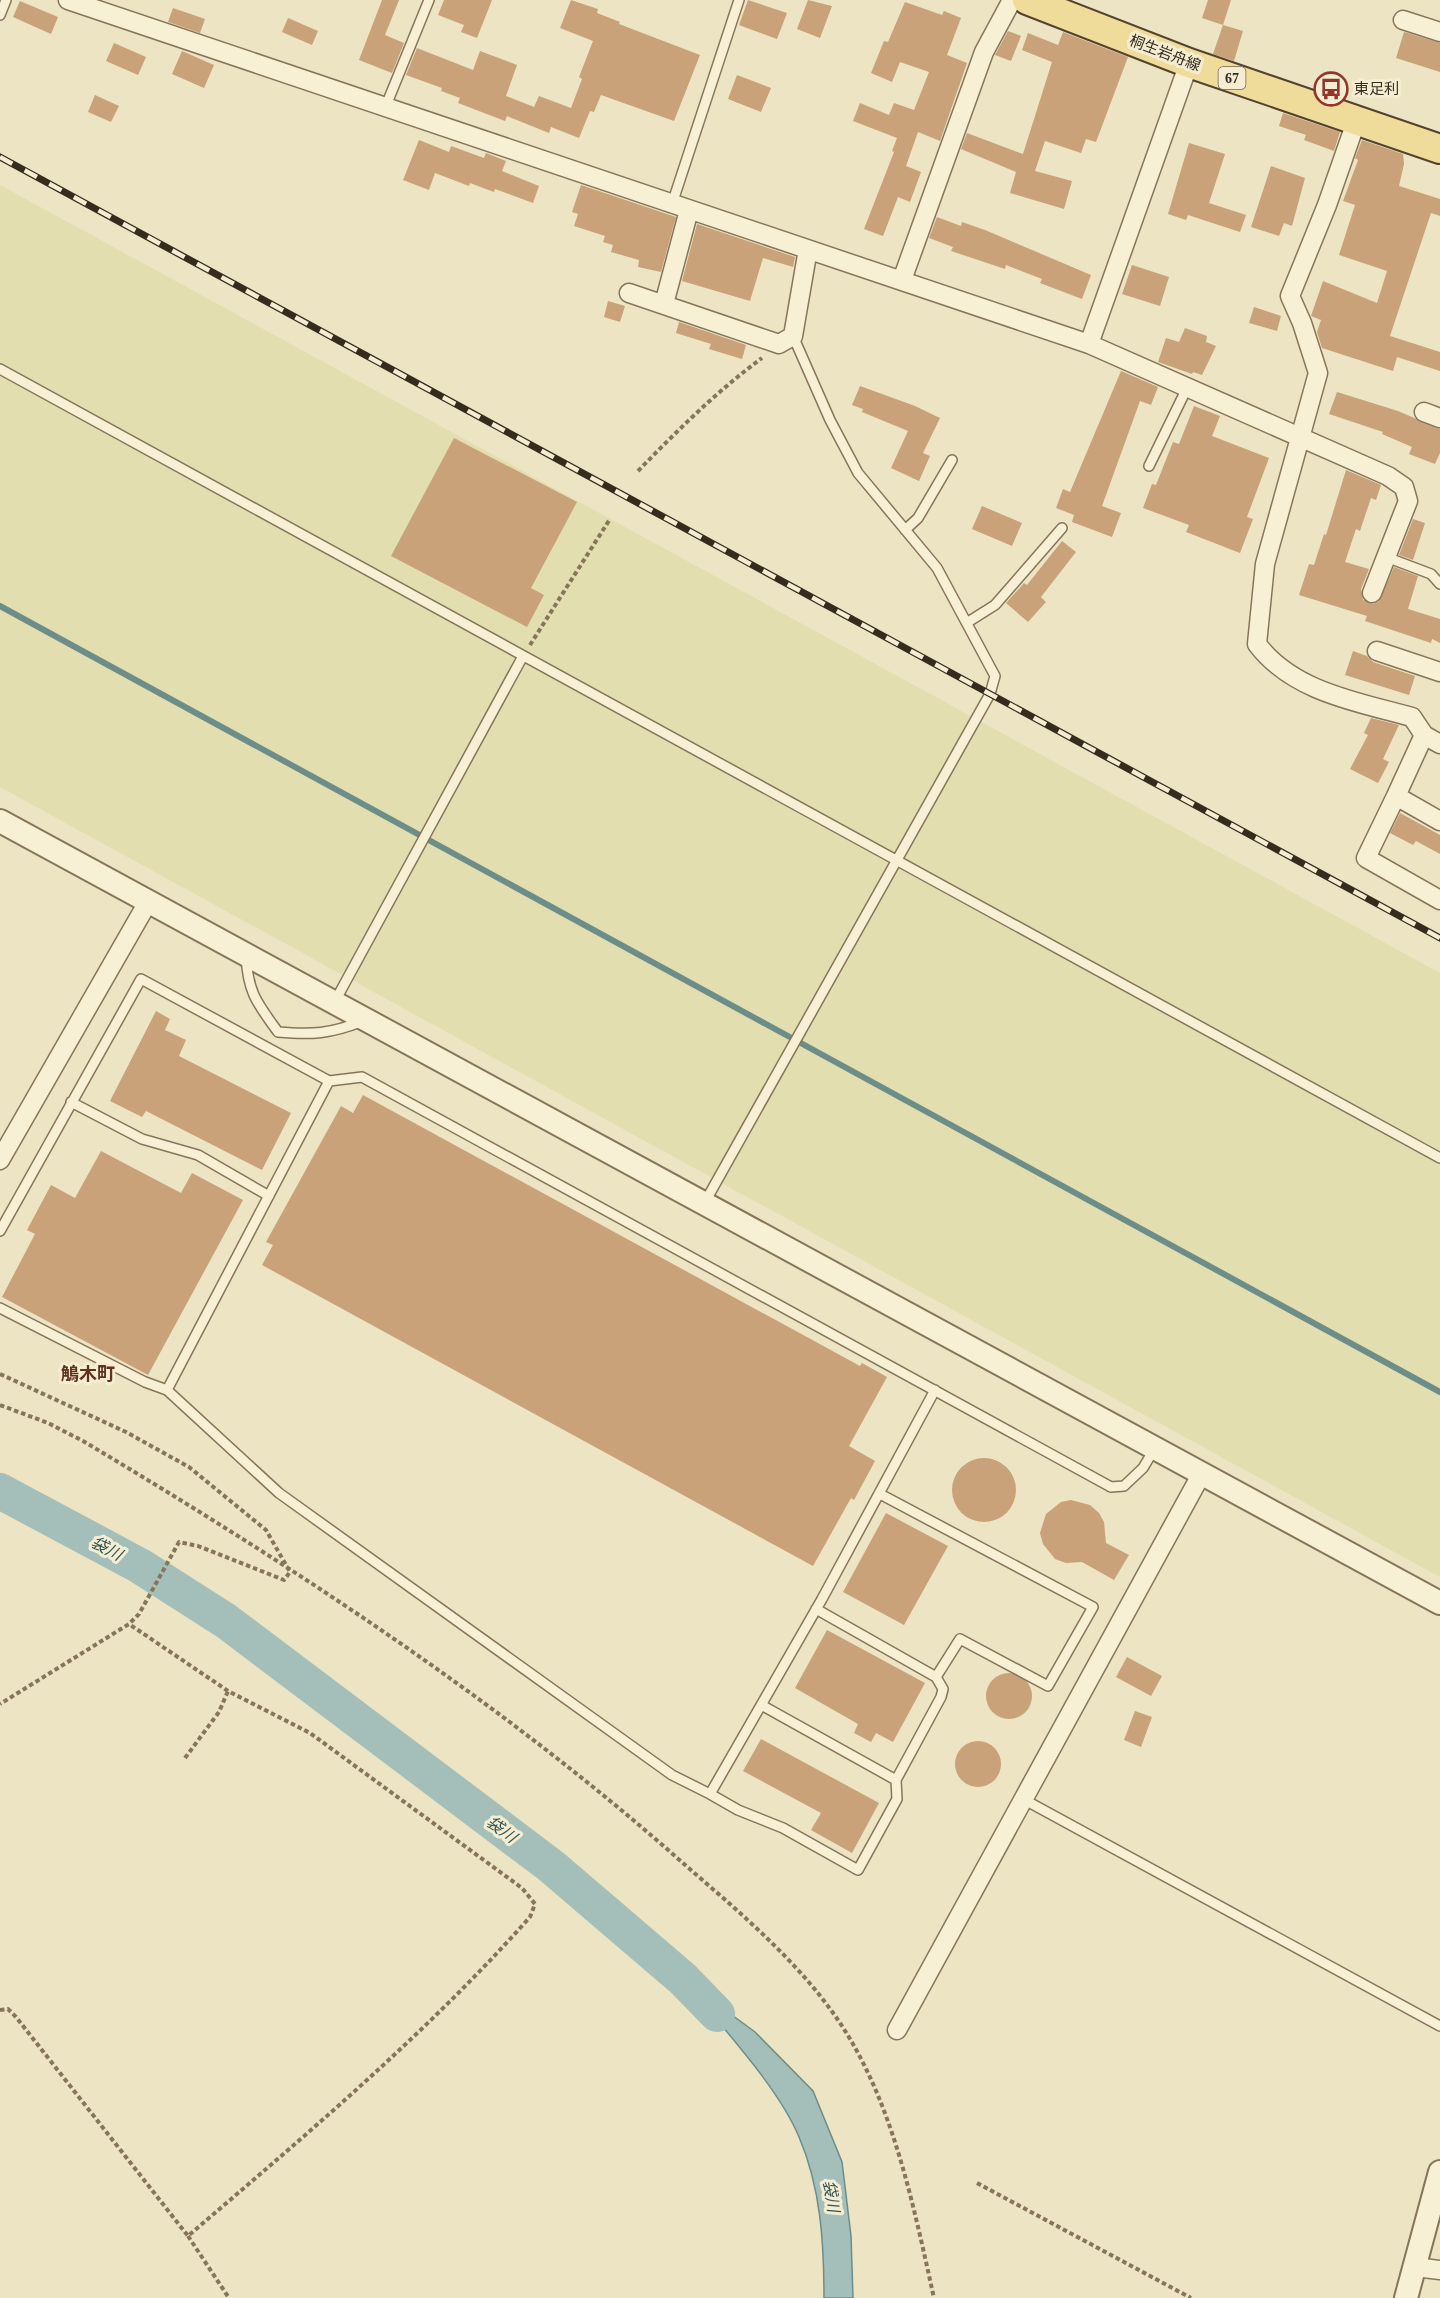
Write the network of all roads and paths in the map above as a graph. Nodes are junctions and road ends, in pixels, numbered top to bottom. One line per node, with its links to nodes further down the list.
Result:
1 (6, 0): 7 (lane)
2 (68, 0): 11 (street)
3 (429, 0): 11 (lane)
4 (739, 0): 14 (lane)
5 (1012, 0): 16 (street)
6 (1027, 0): 10 (main road, 桐生岩舟線 / 67)
7 (0, 15)
8 (1403, 20): 9 (street)
9 (1440, 32)
10 (1189, 63): 12 (main road, 桐生岩舟線 / 67); 20 (street)
11 (386, 108): 14 (street)
12 (1358, 119): 13 (main road, 桐生岩舟線 / 67); 23 (street)
13 (1440, 149)
14 (680, 207): 15 (street); 18 (street)
15 (808, 249): 16 (street); 19 (street)
16 (902, 280): 20 (street)
17 (629, 293): 18 (street)
18 (664, 304): 19 (street)
19 (786, 340): 26 (path); 29 (lane)
20 (1089, 344): 22 (street)
21 (0, 369): 35 (lane)
22 (1187, 388): 23 (street); 25 (lane)
23 (1299, 439): 30 (street); 37 (street)
24 (952, 460): 29 (lane)
25 (1149, 466)
26 (638, 471)
27 (610, 519): 35 (path)
28 (1062, 528): 33 (lane)
29 (905, 530): 33 (lane)
30 (1386, 557): 31 (lane); 32 (street)
31 (1440, 584)
32 (1372, 593)
33 (968, 622): 42 (lane)
34 (1377, 651): 36 (street)
35 (523, 656): 42 (lane); 46 (lane)
36 (1440, 672)
37 (1424, 735): 38 (street); 39 (street)
38 (1440, 744)
39 (1396, 796): 41 (street); 43 (street)
40 (0, 821): 44 (street)
41 (1440, 821)
42 (897, 859): 52 (lane); 55 (lane)
43 (1440, 900)
44 (148, 902): 45 (street); 53 (street)
45 (246, 956): 46 (street); 48 (lane)
46 (334, 1003): 47 (street)
47 (365, 1020): 48 (lane); 55 (street)
48 (278, 1032): 49 (lane)
49 (268, 1050): 50 (lane); 51 (lane)
50 (329, 1081): 54 (lane); 60 (lane)
51 (72, 1102): 54 (lane); 56 (lane)
52 (1440, 1158)
53 (0, 1160)
54 (268, 1196): 59 (lane)
55 (704, 1203): 62 (street)
56 (0, 1231)
57 (0, 1308): 59 (lane)
58 (0, 1374): 65 (path)
59 (167, 1390): 75 (lane)
60 (935, 1390): 62 (lane); 64 (lane)
61 (0, 1405): 65 (path)
62 (1155, 1448): 63 (street)
63 (1202, 1473): 66 (street); 76 (street)
64 (880, 1494): 67 (lane); 69 (lane)
65 (290, 1572): 68 (path); 86 (path)
66 (1440, 1603)
67 (816, 1609): 69 (lane); 72 (lane)
68 (129, 1624): 70 (path); 71 (path)
69 (936, 1677): 74 (lane)
70 (228, 1691): 73 (path); 82 (path)
71 (0, 1704)
72 (763, 1706): 74 (lane); 75 (lane)
73 (185, 1758)
74 (896, 1780): 75 (lane)
75 (710, 1794)
76 (1023, 1799): 78 (lane); 79 (street)
77 (0, 2010): 82 (path)
78 (1440, 2026)
79 (897, 2030)
80 (1440, 2172): 83 (street)
81 (977, 2183): 87 (path)
82 (188, 2236): 85 (path)
83 (1414, 2267): 84 (street); 88 (street)
84 (1440, 2270)
85 (230, 2298)
86 (934, 2298)
87 (1191, 2298)
88 (1406, 2298)

